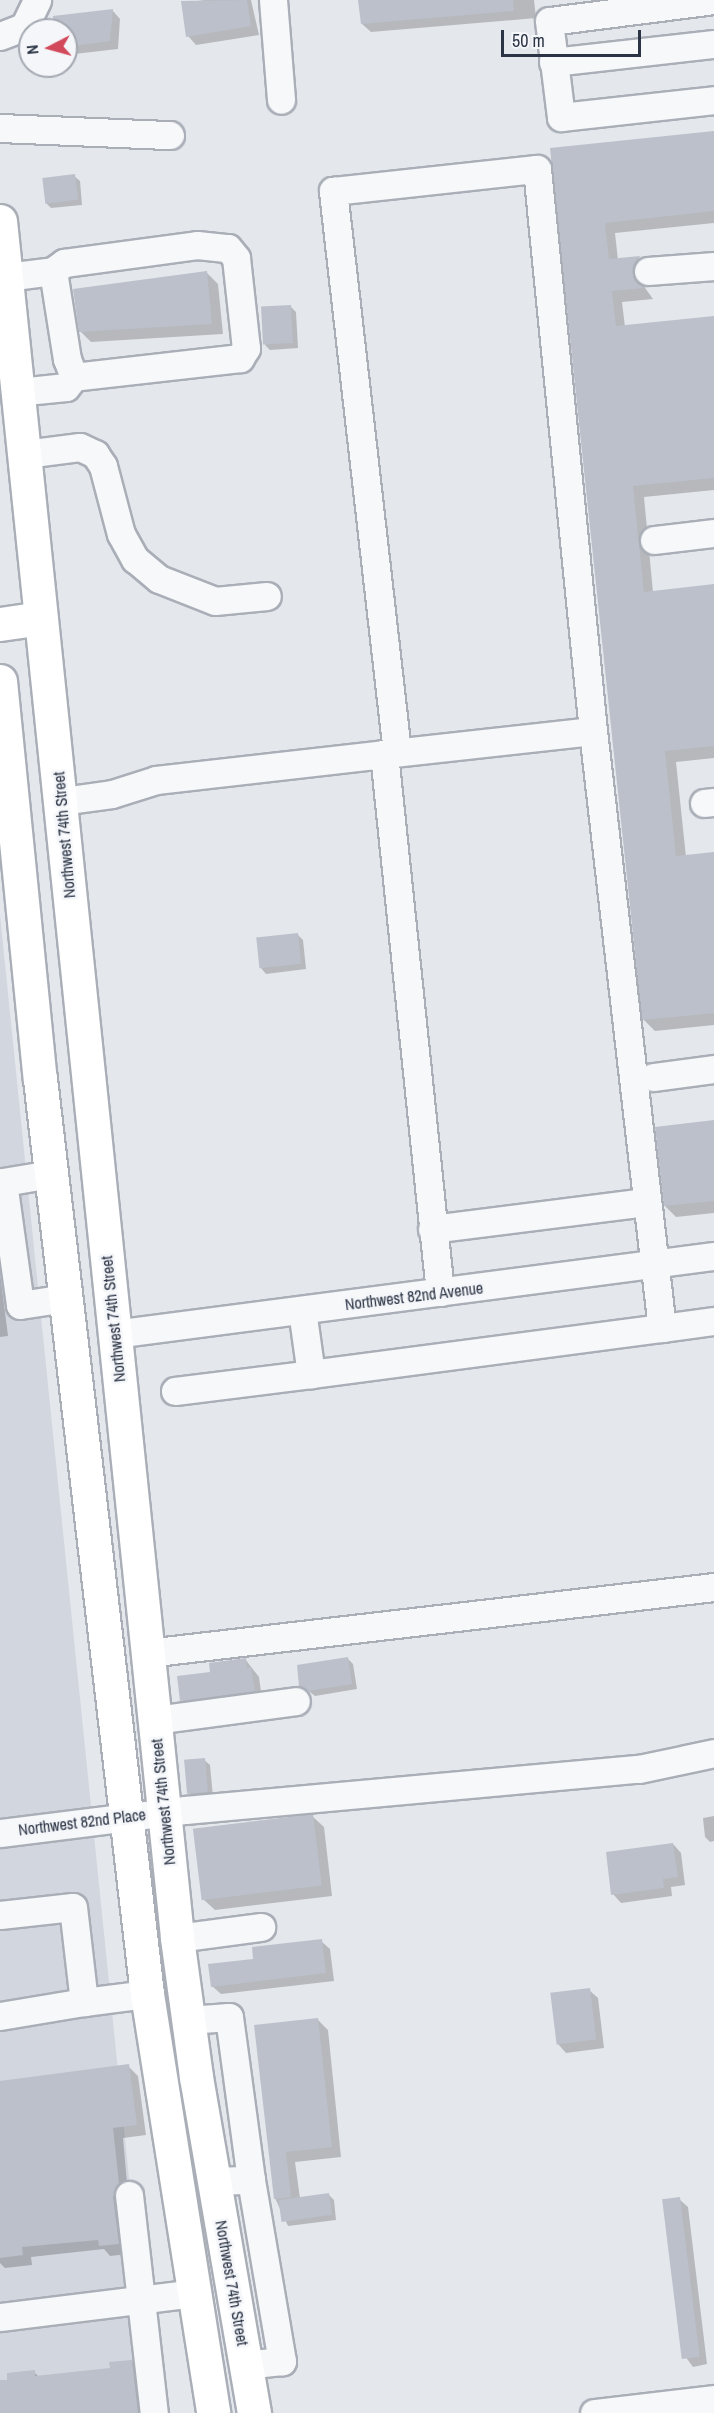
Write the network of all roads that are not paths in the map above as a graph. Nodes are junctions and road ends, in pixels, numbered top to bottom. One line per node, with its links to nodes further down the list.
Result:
1 (37, 0): 4 (street)
2 (273, 0): 7 (street)
3 (714, 0): 6 (street)
4 (0, 36)
5 (714, 44): 6 (street)
6 (553, 62): 8 (street)
7 (281, 100)
8 (714, 100)
9 (0, 128): 10 (street)
10 (170, 135)
11 (0, 221): 15 (main road, Northwest 74th Street)
12 (714, 266): 14 (street)
13 (53, 271): 15 (street); 16 (street); 16 (street)
14 (648, 271)
15 (3, 275): 17 (main road, Northwest 74th Street)
16 (74, 377): 17 (street)
17 (18, 392): 18 (main road, Northwest 74th Street)
18 (25, 454): 21 (street); 22 (main road, Northwest 74th Street)
19 (714, 533): 20 (street)
20 (654, 540)
21 (267, 596)
22 (41, 618): 23 (main road); 27 (main road, Northwest 74th Street)
23 (0, 624)
24 (0, 681): 30 (main road)
25 (593, 731): 26 (street); 26 (street); 31 (street)
26 (390, 753): 27 (street); 32 (street)
27 (62, 801): 40 (main road, Northwest 74th Street)
28 (714, 1069): 29 (street)
29 (653, 1077)
30 (51, 1174): 36 (main road); 36 (street)
31 (646, 1202): 32 (street); 34 (street)
32 (432, 1229): 35 (street)
33 (714, 1256): 34 (street, Northwest 82nd Avenue)
34 (654, 1264): 35 (street, Northwest 82nd Avenue); 39 (street)
35 (440, 1292): 37 (street, Northwest 82nd Avenue)
36 (66, 1298): 49 (main road)
37 (302, 1310): 40 (street, Northwest 82nd Avenue); 41 (street)
38 (714, 1321): 39 (street)
39 (662, 1328): 41 (street)
40 (114, 1334): 44 (main road, Northwest 74th Street)
41 (311, 1374): 42 (street)
42 (175, 1391)
43 (714, 1587): 44 (street)
44 (147, 1653): 46 (main road, Northwest 74th Street)
45 (296, 1701): 46 (street)
46 (154, 1720): 48 (main road, Northwest 74th Street)
47 (714, 1753): 48 (street, Northwest 82nd Place)
48 (164, 1812): 49 (street, Northwest 82nd Place); 53 (main road, Northwest 74th Street)
49 (127, 1816): 50 (street, Northwest 82nd Place); 54 (main road)
50 (0, 1833)
51 (0, 1915): 55 (street)
52 (261, 1927): 53 (street)
53 (177, 1938): 57 (main road, Northwest 74th Street)
54 (147, 1994): 55 (street); 61 (main road)
55 (84, 2002): 56 (street)
56 (0, 2016)
57 (188, 2019): 58 (street); 59 (main road, Northwest 74th Street)
58 (251, 2180): 59 (street); 64 (street)
59 (214, 2181): 64 (main road, Northwest 74th Street)
60 (129, 2195): 62 (street)
61 (195, 2293): 62 (street); 67 (main road)
62 (142, 2300): 63 (street); 66 (street)
63 (0, 2317)
64 (246, 2365): 68 (main road, Northwest 74th Street)
65 (714, 2399): 69 (street)
66 (154, 2413)
67 (213, 2413)
68 (254, 2413)
69 (594, 2413)

